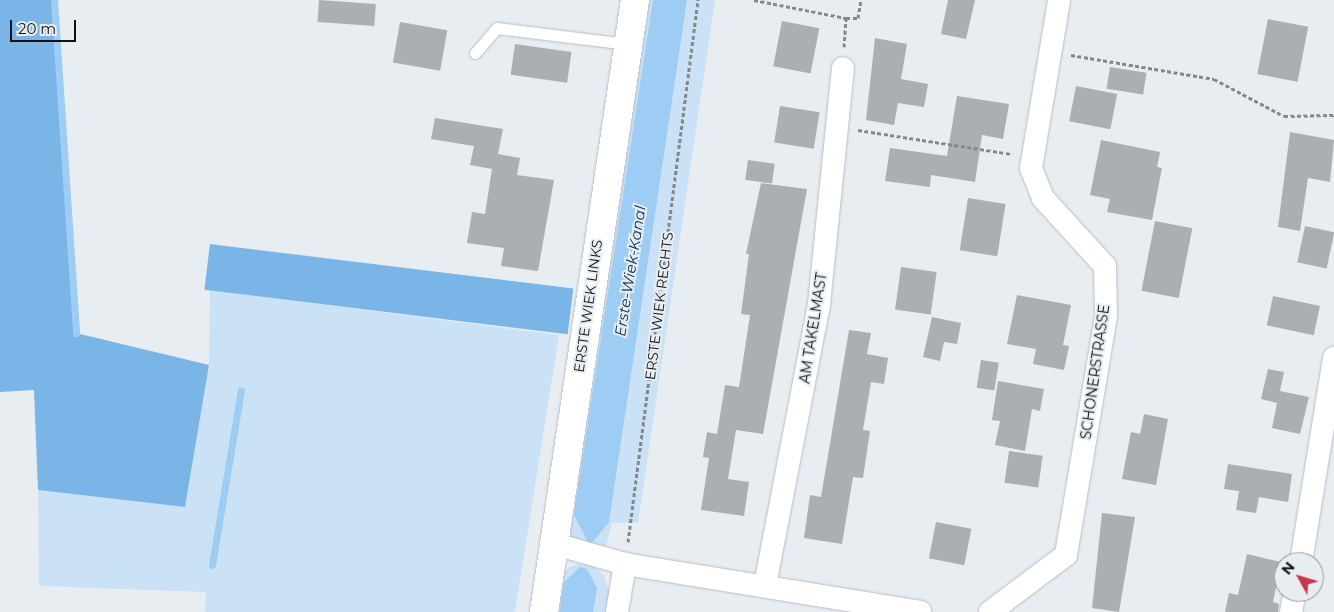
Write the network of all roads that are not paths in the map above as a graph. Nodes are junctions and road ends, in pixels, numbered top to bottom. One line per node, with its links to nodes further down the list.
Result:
1 (635, 0): 3 (street, ERSTE WIEK LINKS)
2 (1059, 0): 14 (street, SCHONERSTRASSE)
3 (628, 44): 4 (lane); 7 (street, ERSTE WIEK LINKS)
4 (475, 53)
5 (843, 68): 10 (street, AM TAKELMAST)
6 (1334, 358): 8 (street)
7 (554, 544): 9 (street); 12 (street, ERSTE WIEK LINKS)
8 (1302, 552)
9 (625, 564): 10 (street); 13 (street)
10 (765, 585): 11 (street)
11 (913, 611)
12 (544, 612)
13 (617, 612)
14 (990, 612)

